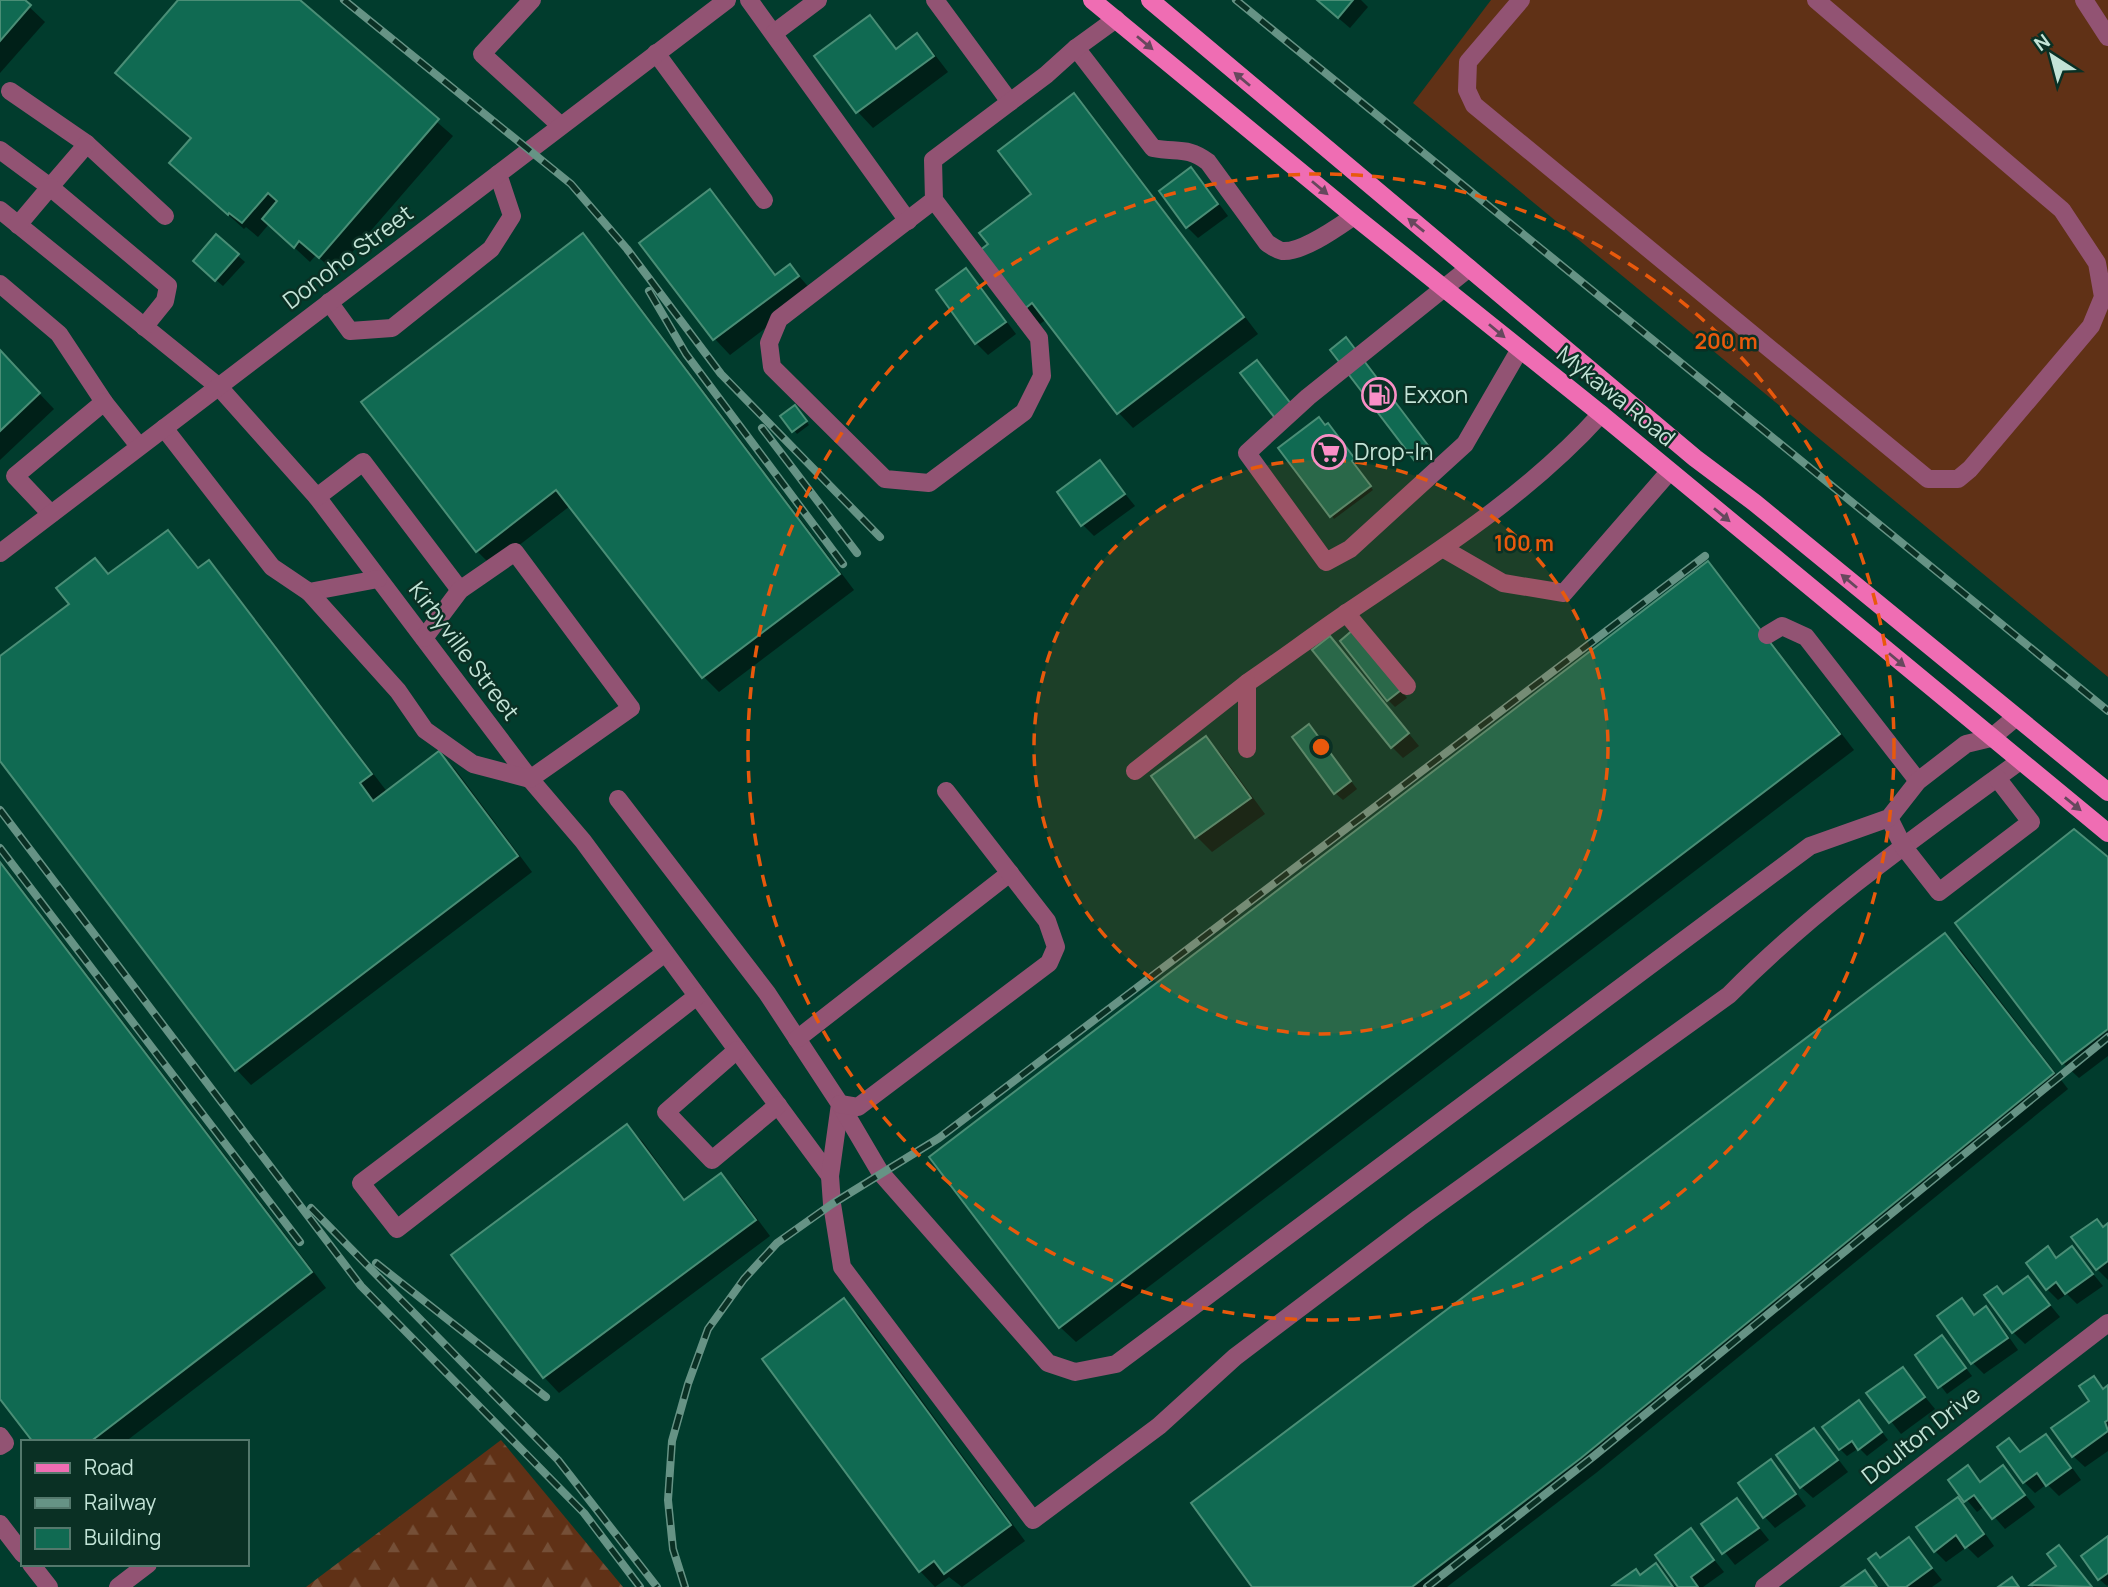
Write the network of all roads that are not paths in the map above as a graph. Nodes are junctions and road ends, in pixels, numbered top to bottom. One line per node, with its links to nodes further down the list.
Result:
1 (531, 0): 18 (street)
2 (727, 0): 15 (street, Donoho Street)
3 (749, 0): 12 (street)
4 (818, 0): 12 (street)
5 (935, 0): 17 (street)
6 (1091, 0): 11 (main road, Mykawa Road)
7 (1150, 0): 31 (main road, Mykawa Road, one-way to 7)
8 (1521, 0): 30 (street)
9 (1816, 0): 30 (street)
10 (2084, 0): 13 (street)
11 (1116, 19): 14 (street); 27 (main road, Mykawa Road, one-way to 27)
12 (774, 33): 28 (street)
13 (2108, 37)
14 (1076, 48): 17 (street); 27 (street)
15 (656, 53): 18 (street, Donoho Street); 23 (street)
16 (10, 91): 19 (street)
17 (1010, 102): 24 (street)
18 (560, 125): 21 (street, Donoho Street)
19 (87, 144): 22 (street); 26 (street)
20 (0, 150): 22 (street)
21 (498, 174): 34 (street, Donoho Street); 34 (street)
22 (50, 187): 29 (street); 35 (street)
23 (764, 200)
24 (934, 200): 28 (street); 28 (street)
25 (0, 211): 29 (street, Kirbyville Street)
26 (165, 216)
27 (1354, 216): 33 (main road, Mykawa Road)
28 (908, 221)
29 (18, 225): 35 (street, Kirbyville Street)
30 (2103, 261)
31 (1469, 268): 33 (street); 38 (main road, Mykawa Road)
32 (0, 284): 39 (street)
33 (1447, 289): 36 (main road, Mykawa Road, one-way to 36); 36 (street)
34 (329, 302): 37 (street, Donoho Street)
35 (144, 327): 37 (street, Kirbyville Street)
36 (1520, 349): 40 (main road, Mykawa Road)
37 (219, 387): 41 (street, Donoho Street); 44 (street, Kirbyville Street)
38 (1619, 393): 40 (main road); 56 (main road, Mykawa Road, one-way to 38)
39 (104, 402): 42 (street); 45 (street)
40 (1601, 414): 43 (main road, Mykawa Road); 46 (street)
41 (164, 428): 42 (street, Donoho Street); 50 (street)
42 (139, 446): 45 (street, Donoho Street)
43 (1669, 472): 46 (street); 57 (main road, Mykawa Road, one-way to 57)
44 (317, 497): 48 (street, Kirbyville Street); 49 (street)
45 (51, 514): 47 (street, Donoho Street)
46 (1444, 550): 51 (street)
47 (0, 553)
48 (378, 579): 50 (street); 53 (street, Kirbyville Street)
49 (460, 590): 53 (street); 62 (street)
50 (309, 592): 62 (street)
51 (1346, 613): 54 (street); 55 (street)
52 (1766, 635): 63 (street)
53 (424, 638): 62 (street, Kirbyville Street)
54 (1247, 683): 58 (street); 60 (street)
55 (1407, 686)
56 (2015, 718): 57 (street); 65 (main road, Mykawa Road)
57 (1991, 738): 59 (main road, Mykawa Road); 63 (street)
58 (1247, 749)
59 (2020, 761): 61 (street); 68 (main road, Mykawa Road, one-way to 68)
60 (1135, 771)
61 (1997, 778): 69 (street); 69 (street)
62 (530, 779): 71 (street, Kirbyville Street)
63 (1918, 781): 67 (street)
64 (946, 791): 70 (street)
65 (2108, 792)
66 (618, 799): 73 (street)
67 (1889, 818): 69 (street); 75 (street)
68 (2108, 833)
69 (1903, 846): 77 (street)
70 (1010, 873): 73 (street); 75 (street)
71 (665, 953): 72 (street, Kirbyville Street); 72 (street)
72 (697, 996): 74 (street, Kirbyville Street)
73 (797, 1039): 75 (street)
74 (737, 1050): 76 (street, Kirbyville Street); 76 (street)
75 (840, 1104): 77 (street)
76 (778, 1105): 77 (street, Kirbyville Street)
77 (830, 1176)
78 (2108, 1323): 87 (street, Doulton Drive)
79 (0, 1436): 80 (street)
80 (0, 1446)
81 (0, 1524): 82 (street)
82 (21, 1551)
83 (33, 1566): 85 (street)
84 (145, 1566): 86 (street)
85 (49, 1587)
86 (118, 1587)
87 (1764, 1587)

